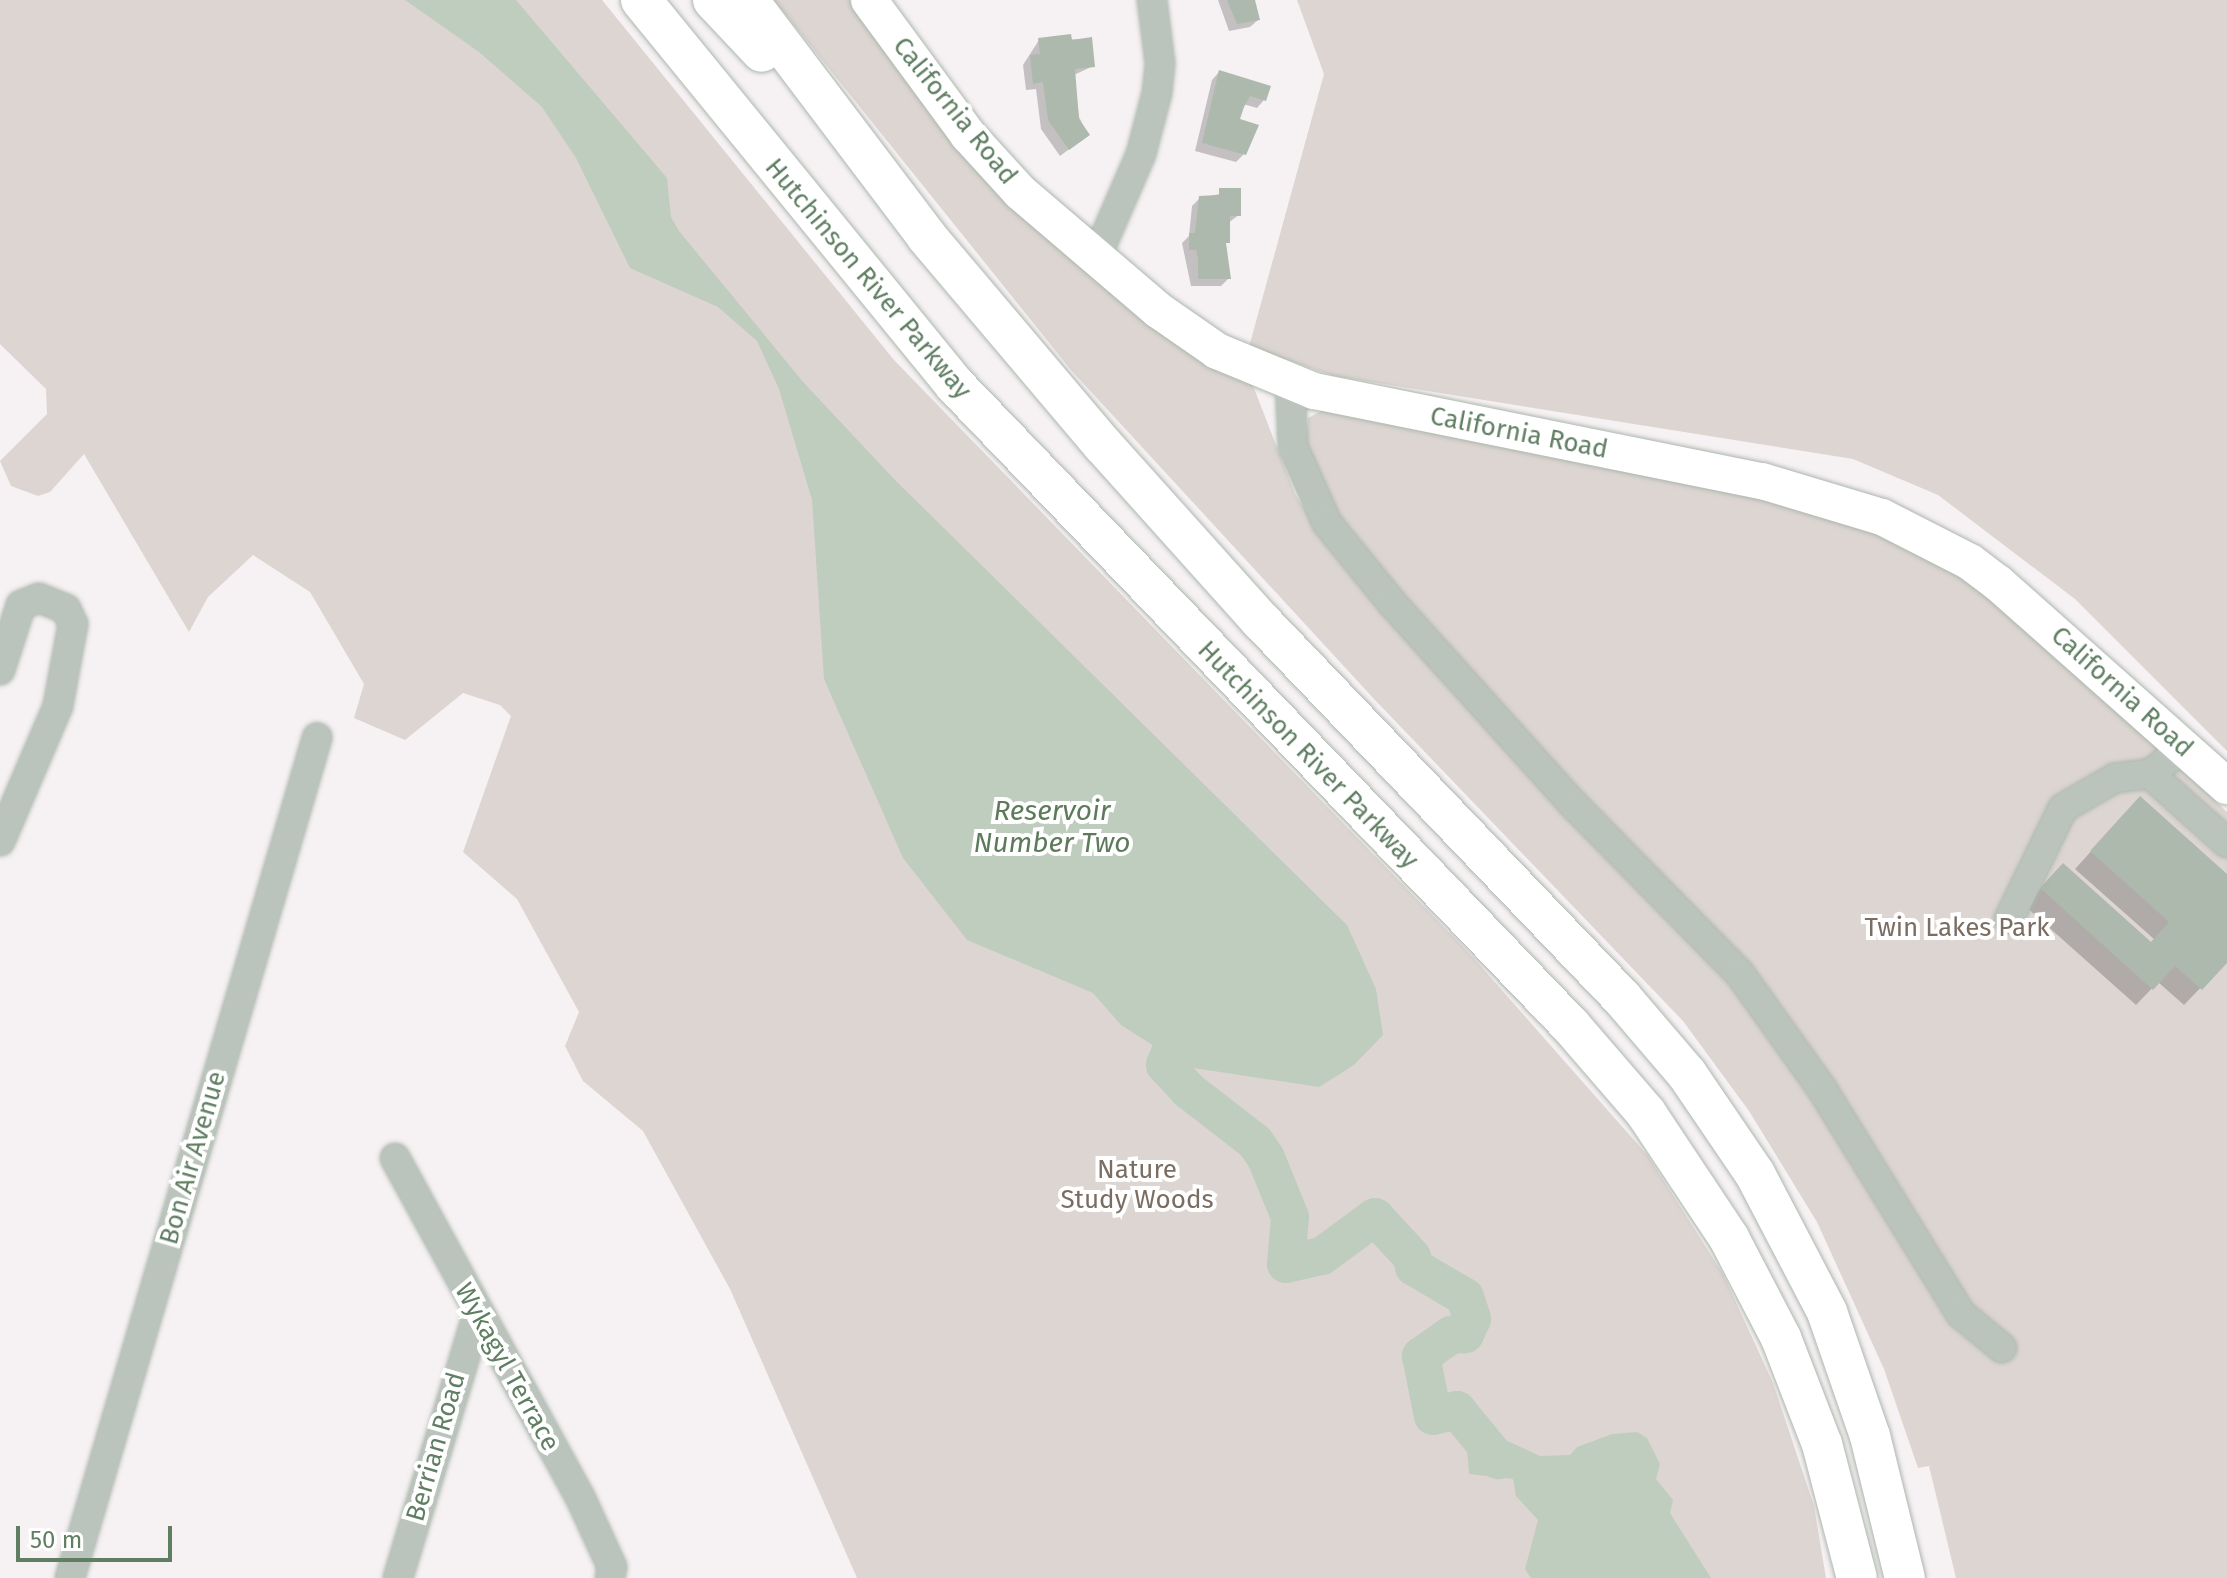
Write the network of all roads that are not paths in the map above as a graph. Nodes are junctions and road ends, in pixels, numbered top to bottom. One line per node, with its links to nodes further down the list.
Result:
1 (641, 0): 24 (highway, Hutchinson River Parkway)
2 (713, 0): 6 (highway)
3 (748, 0): 6 (highway)
4 (869, 0): 7 (main road, California Road)
5 (1152, 0): 7 (street)
6 (851, 138): 20 (highway)
7 (1096, 258): 8 (main road, California Road)
8 (1290, 383): 11 (main road, California Road); 19 (street)
9 (0, 670): 14 (street)
10 (317, 738): 22 (street, Bon Air Avenue)
11 (2184, 747): 12 (street); 13 (main road, California Road)
12 (2150, 774): 15 (street); 16 (street)
13 (2227, 786)
14 (0, 841)
15 (2227, 843)
16 (2009, 919)
17 (395, 1158): 18 (street, Wykagyl Terrace)
18 (477, 1316): 21 (street, Wykagyl Terrace); 23 (street, Berrian Road)
19 (2002, 1348)
20 (1870, 1436): 25 (highway); 26 (highway)
21 (613, 1574)
22 (70, 1578)
23 (398, 1578)
24 (1857, 1578)
25 (1905, 1578)
26 (1927, 1578)

